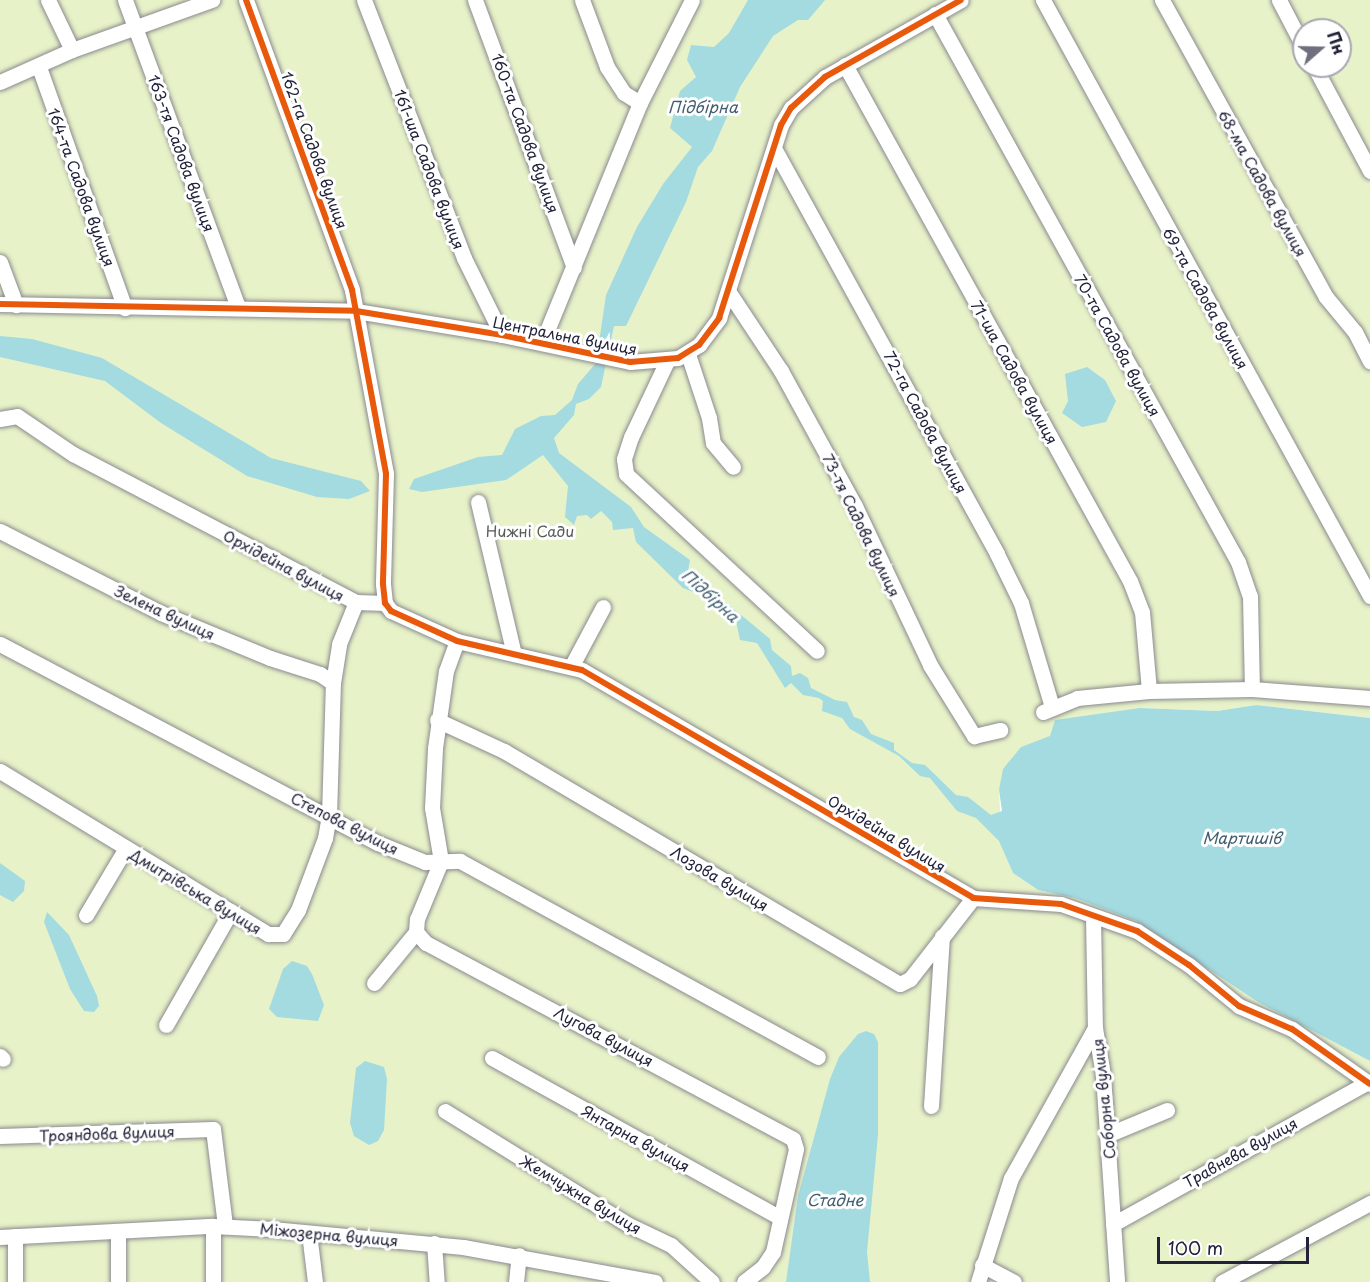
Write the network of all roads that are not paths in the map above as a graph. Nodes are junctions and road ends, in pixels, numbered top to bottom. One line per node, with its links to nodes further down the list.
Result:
1 (48, 0): 16 (street)
2 (126, 0): 15 (street, 163-тя Садова вулиця)
3 (212, 0): 15 (street)
4 (246, 0): 31 (street, 162-га Садова вулиця)
5 (364, 0): 32 (street, 161-ша Садова вулиця)
6 (475, 0): 25 (street, 160-та Садова вулиця)
7 (582, 0): 21 (street)
8 (692, 0): 21 (street)
9 (961, 0): 13 (street, Центральна вулиця)
10 (1043, 0): 41 (street, 69-та Садова вулиця)
11 (1162, 0): 36 (street, 68-ма Садова вулиця)
12 (1279, 0): 14 (street)
13 (935, 14): 17 (street, Центральна вулиця); 51 (street, 70-та Садова вулиця)
14 (1292, 25)
15 (136, 28): 16 (street); 29 (street, 163-тя Садова вулиця)
16 (72, 50): 18 (street)
17 (845, 65): 22 (street, Центральна вулиця); 52 (street, 71-ша Садова вулиця)
18 (39, 67): 20 (street); 30 (street, 164-та Садова вулиця)
19 (1320, 78): 23 (street)
20 (0, 82)
21 (640, 103): 25 (street)
22 (774, 148): 26 (street, Центральна вулиця); 52 (street, 72-га Садова вулиця)
23 (1370, 171)
24 (0, 262): 28 (street)
25 (574, 267): 33 (street)
26 (730, 294): 34 (street, Центральна вулиця); 55 (street, 73-тя Садова вулиця)
27 (0, 304): 28 (street, Центральна вулиця)
28 (16, 305): 30 (street, Центральна вулиця)
29 (238, 307): 30 (street, Центральна вулиця); 31 (street, Центральна вулиця)
30 (125, 308)
31 (356, 311): 32 (street, Центральна вулиця); 43 (street, 162-га Садова вулиця)
32 (502, 334): 33 (street, Центральна вулиця)
33 (542, 343): 35 (street, Центральна вулиця)
34 (688, 354): 35 (street, Центральна вулиця); 38 (street)
35 (667, 361): 47 (street)
36 (1370, 361)
37 (0, 419): 42 (street, Орхідейна вулиця)
38 (734, 467)
39 (478, 502): 48 (street)
40 (0, 531): 50 (street, Зелена вулиця)
41 (1370, 596)
42 (356, 602): 43 (street, Орхідейна вулиця); 50 (street, Дмитрівська вулиця)
43 (385, 603): 45 (street, Орхідейна вулиця)
44 (603, 607): 49 (street)
45 (457, 641): 48 (street, Орхідейна вулиця); 54 (street)
46 (0, 644): 57 (street, Степова вулиця)
47 (817, 651)
48 (514, 654): 49 (street, Орхідейна вулиця)
49 (571, 667): 60 (street, Орхідейна вулиця)
50 (333, 683): 57 (street, Дмитрівська вулиця)
51 (1252, 689): 52 (street); 53 (street)
52 (1149, 691)
53 (1370, 698)
54 (437, 720): 59 (street); 65 (street, Лозова вулиця)
55 (1000, 730)
56 (0, 771): 58 (street, Дмитрівська вулиця)
57 (329, 816): 59 (street, Степова вулиця); 61 (street, Дмитрівська вулиця)
58 (126, 848): 61 (street, Дмитрівська вулиця); 62 (street)
59 (441, 861): 64 (street); 69 (street, Степова вулиця)
60 (973, 898): 63 (street, Орхідейна вулиця); 65 (street, Лозова вулиця)
61 (231, 912): 67 (street)
62 (86, 915)
63 (1093, 917): 68 (street, Соборна вулиця); 71 (street, Орхідейна вулиця)
64 (416, 932): 66 (street); 78 (street, Лугова вулиця)
65 (942, 936): 72 (street)
66 (374, 983)
67 (165, 1025)
68 (1095, 1028): 75 (street, Соборна вулиця); 86 (street)
69 (818, 1057)
70 (492, 1058): 78 (street, Янтарна вулиця)
71 (1369, 1083): 79 (street, Травнева вулиця)
72 (931, 1106)
73 (1167, 1110): 75 (street)
74 (445, 1111): 95 (street, Жемчужна вулиця)
75 (1107, 1135): 79 (street, Соборна вулиця)
76 (0, 1136): 80 (street, Трояндова вулиця)
77 (1370, 1203): 99 (street)
78 (779, 1217): 87 (street)
79 (1113, 1224): 98 (street, Соборна вулиця)
80 (219, 1226): 81 (street, Міжозерна вулиця); 82 (street, Міжозерна вулиця); 90 (street)
81 (118, 1233): 83 (street, Міжозерна вулиця); 89 (street)
82 (309, 1233): 84 (street, Міжозерна вулиця); 91 (street)
83 (8, 1236): 88 (street)
84 (434, 1243): 85 (street, Міжозерна вулиця); 92 (street)
85 (519, 1255): 93 (street); 94 (street, Міжозерна вулиця)
86 (982, 1265): 96 (street); 97 (street)
87 (750, 1278)
88 (15, 1282)
89 (117, 1282)
90 (213, 1282)
91 (315, 1282)
92 (437, 1282)
93 (516, 1282)
94 (654, 1282)
95 (712, 1282)
96 (978, 1282)
97 (1014, 1282)
98 (1117, 1282)
99 (1222, 1282)

